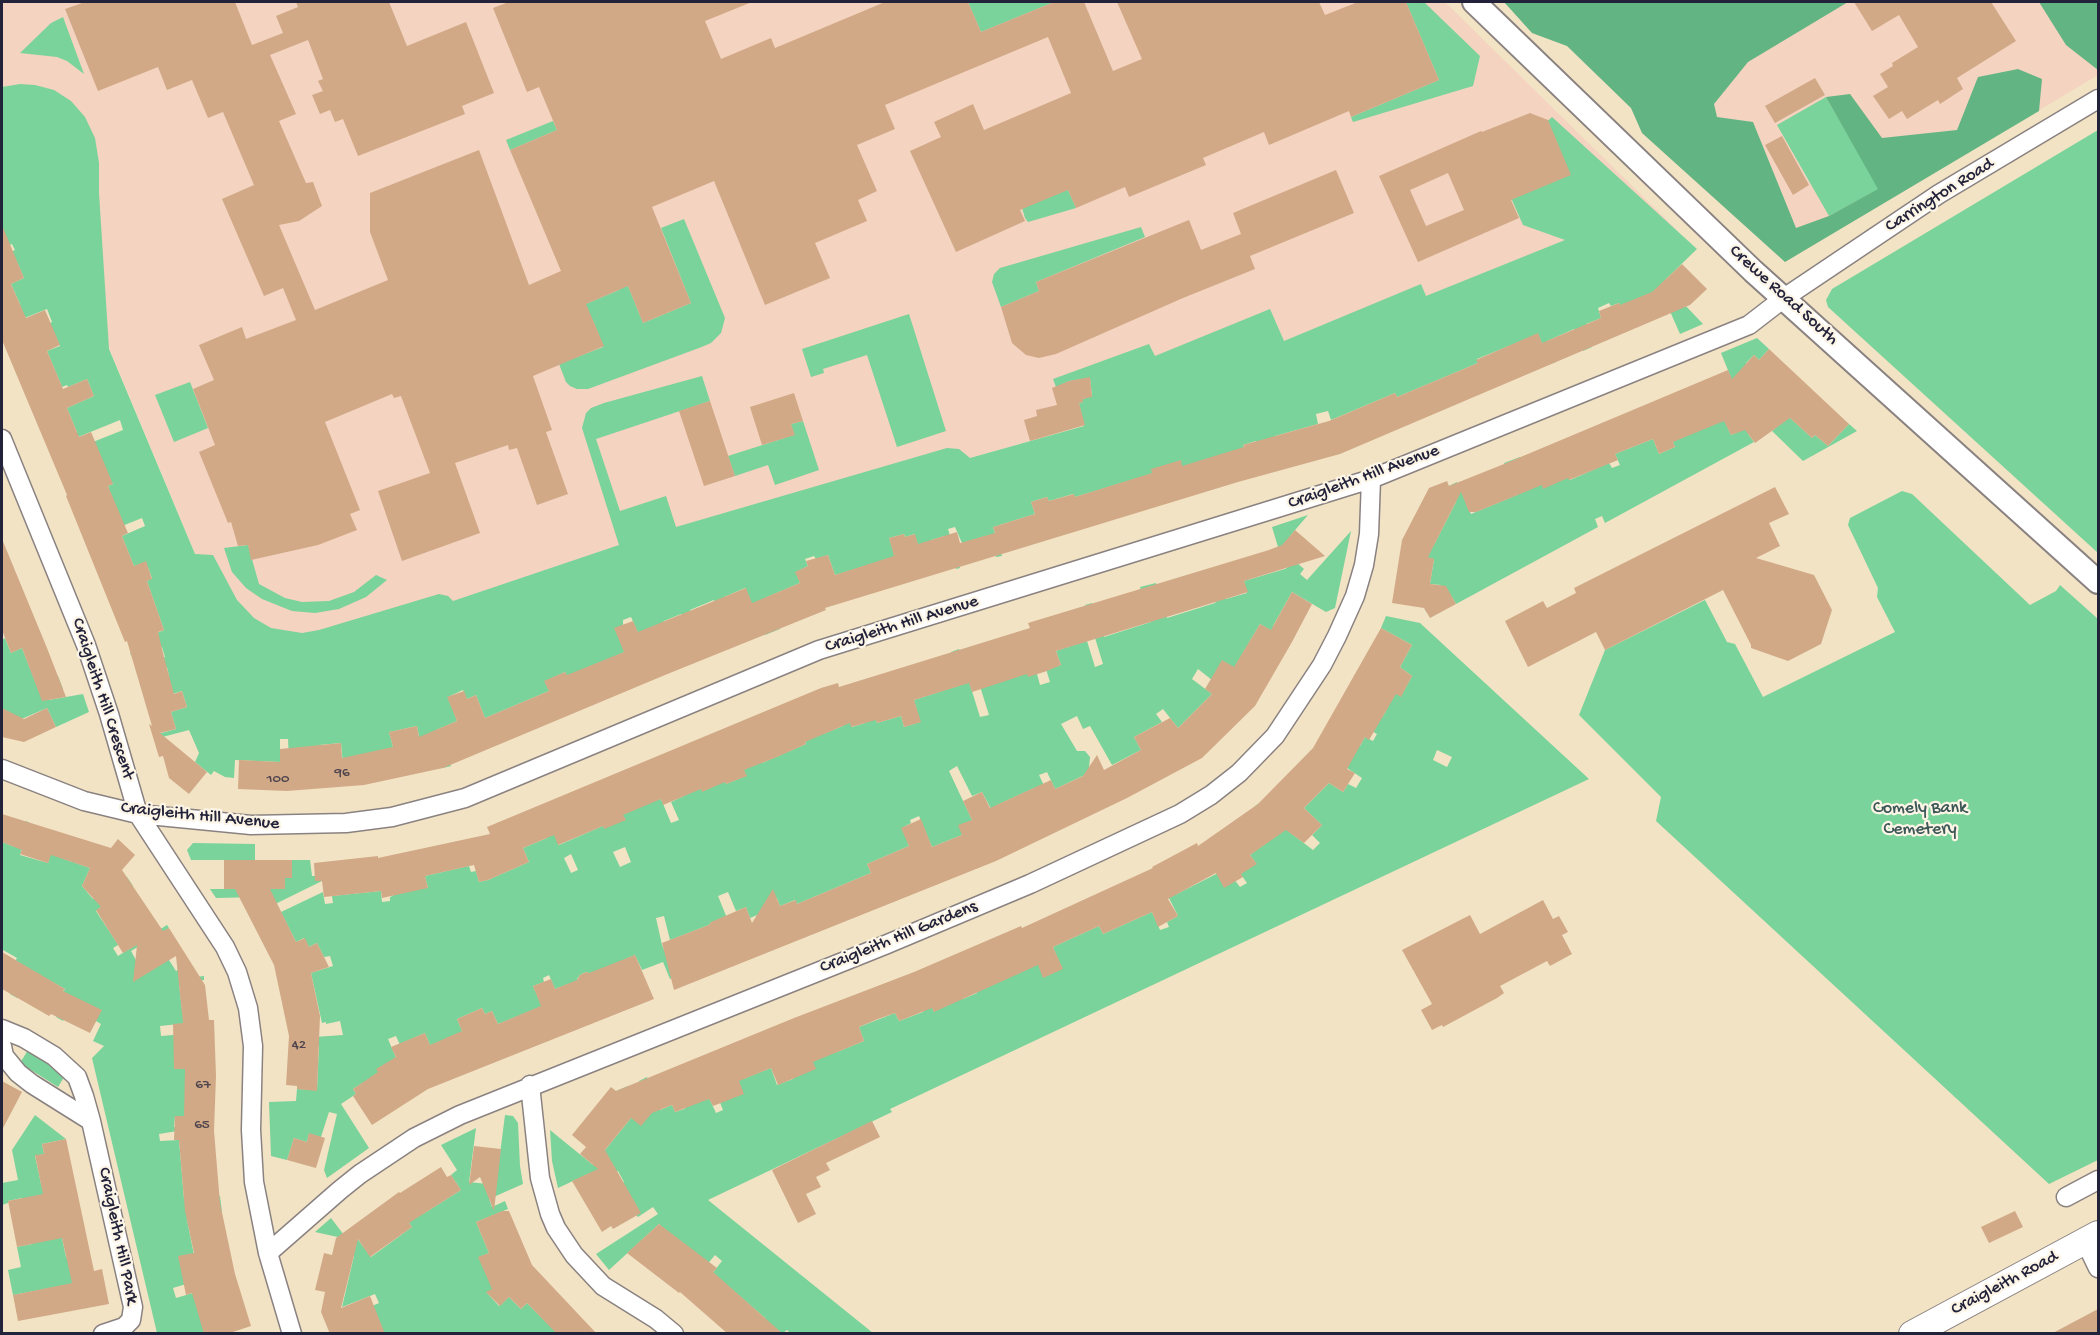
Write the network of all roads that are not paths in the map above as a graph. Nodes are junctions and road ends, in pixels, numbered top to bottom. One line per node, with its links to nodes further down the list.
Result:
1 (1474, 2): 3 (street, Crewe Road South)
2 (2098, 99): 3 (street, Carrington Road)
3 (1784, 298): 5 (street, Craigleith Hill Avenue); 6 (street, Crewe Road South)
4 (2, 439): 8 (street, Craigleith Hill Crescent)
5 (1371, 479): 8 (street, Craigleith Hill Avenue); 11 (street, Craigleith Hill Gardens)
6 (2098, 582)
7 (2, 769): 8 (street, Craigleith Hill Avenue)
8 (138, 814): 16 (street, Craigleith Hill Crescent)
9 (2, 1029): 12 (street, Craigleith Hill Park)
10 (2, 1046): 12 (street)
11 (530, 1085): 16 (street, Craigleith Hill Gardens); 20 (street)
12 (91, 1121): 18 (street, Craigleith Hill Park)
13 (2098, 1180): 14 (street)
14 (2066, 1197)
15 (2092, 1238): 17 (street); 21 (main road, Craigleith Road)
16 (268, 1253): 19 (street, Craigleith Hill Crescent)
17 (2098, 1268)
18 (103, 1334)
19 (292, 1334)
20 (674, 1334)
21 (1912, 1334)

